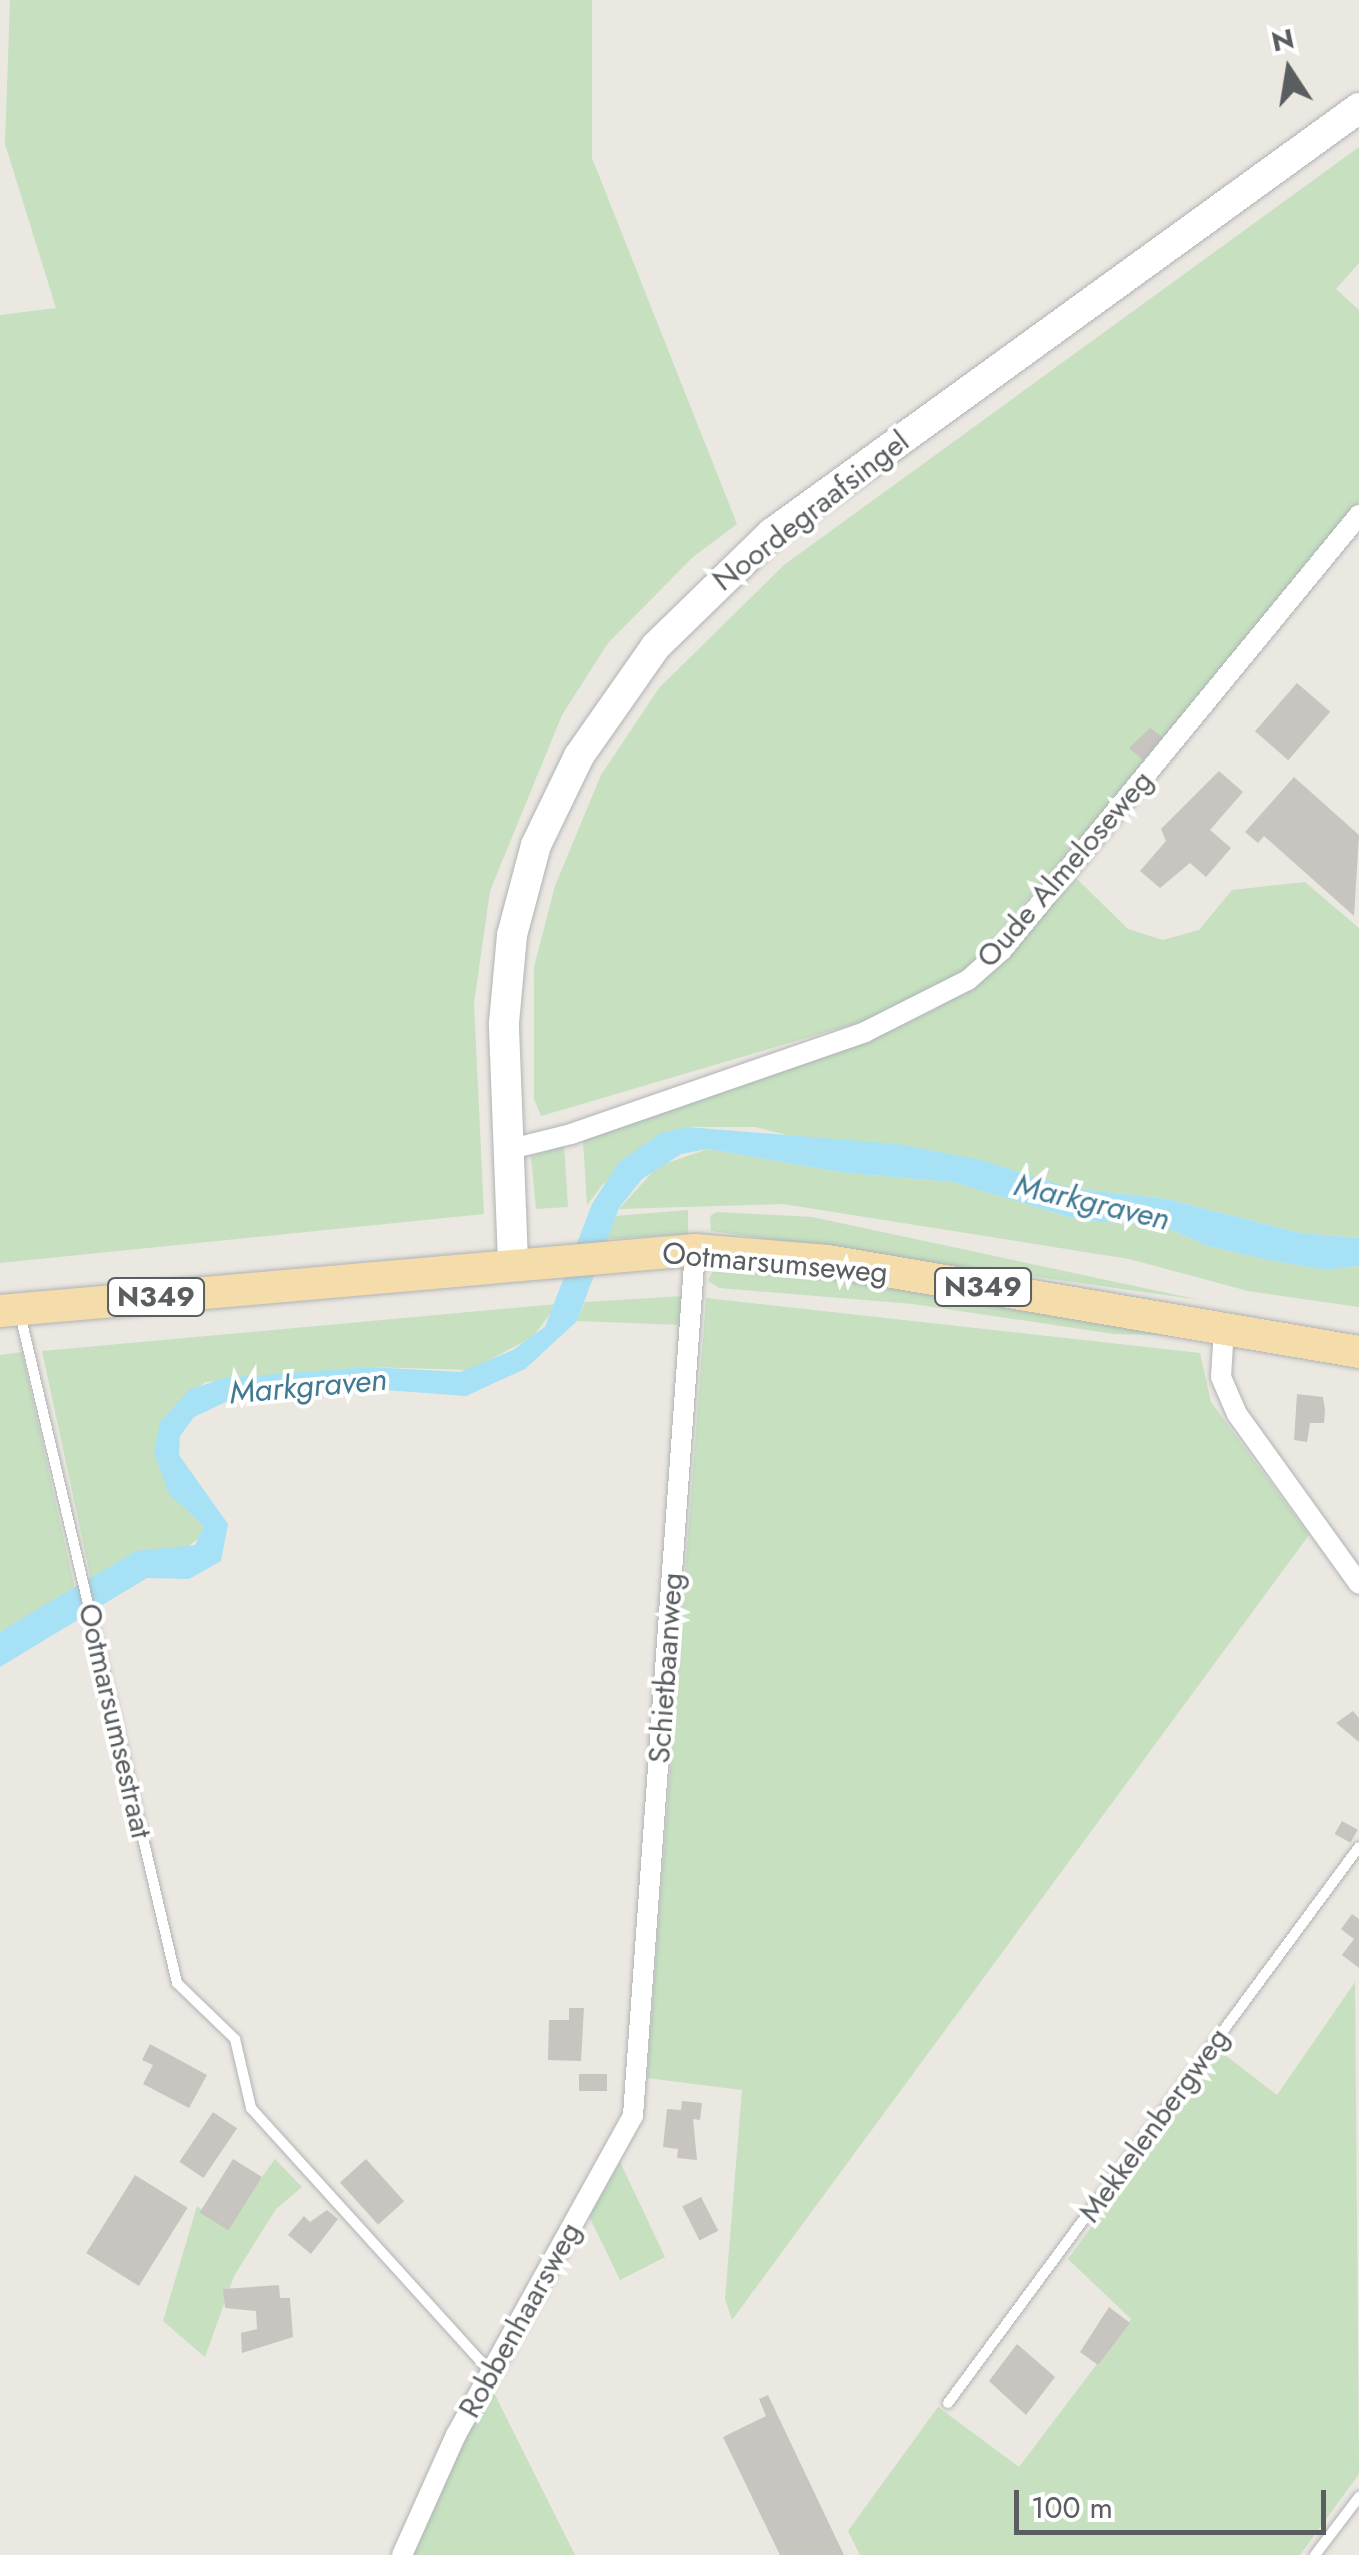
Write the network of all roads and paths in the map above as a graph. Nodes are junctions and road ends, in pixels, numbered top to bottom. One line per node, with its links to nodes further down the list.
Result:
1 (1359, 108): 3 (main road, Noordegraafsingel)
2 (1359, 515): 3 (street, Oude Almeloseweg)
3 (507, 1150): 6 (main road, Noordegraafsingel)
4 (696, 1250): 5 (main road, Ootmarsumseweg / N349); 8 (main road, Ootmarsumseweg / N349); 12 (street, Schietbaanweg)
5 (604, 1254): 6 (main road, Ootmarsumsestraat / N349)
6 (513, 1262): 7 (main road, Ootmarsumsestraat / N349)
7 (9, 1310): 13 (lane, Ootmarsumsestraat)
8 (1224, 1328): 9 (main road, Ootmarsumseweg / N349); 10 (street)
9 (1359, 1352)
10 (1359, 1584)
11 (1359, 1847): 14 (lane, Mekkelenbergweg)
12 (638, 2087): 13 (street, Robbenhaarsweg)
13 (492, 2374): 16 (street, Robbenhaarsweg)
14 (948, 2403)
15 (1359, 2497): 17 (lane)
16 (402, 2555)
17 (1315, 2555)

